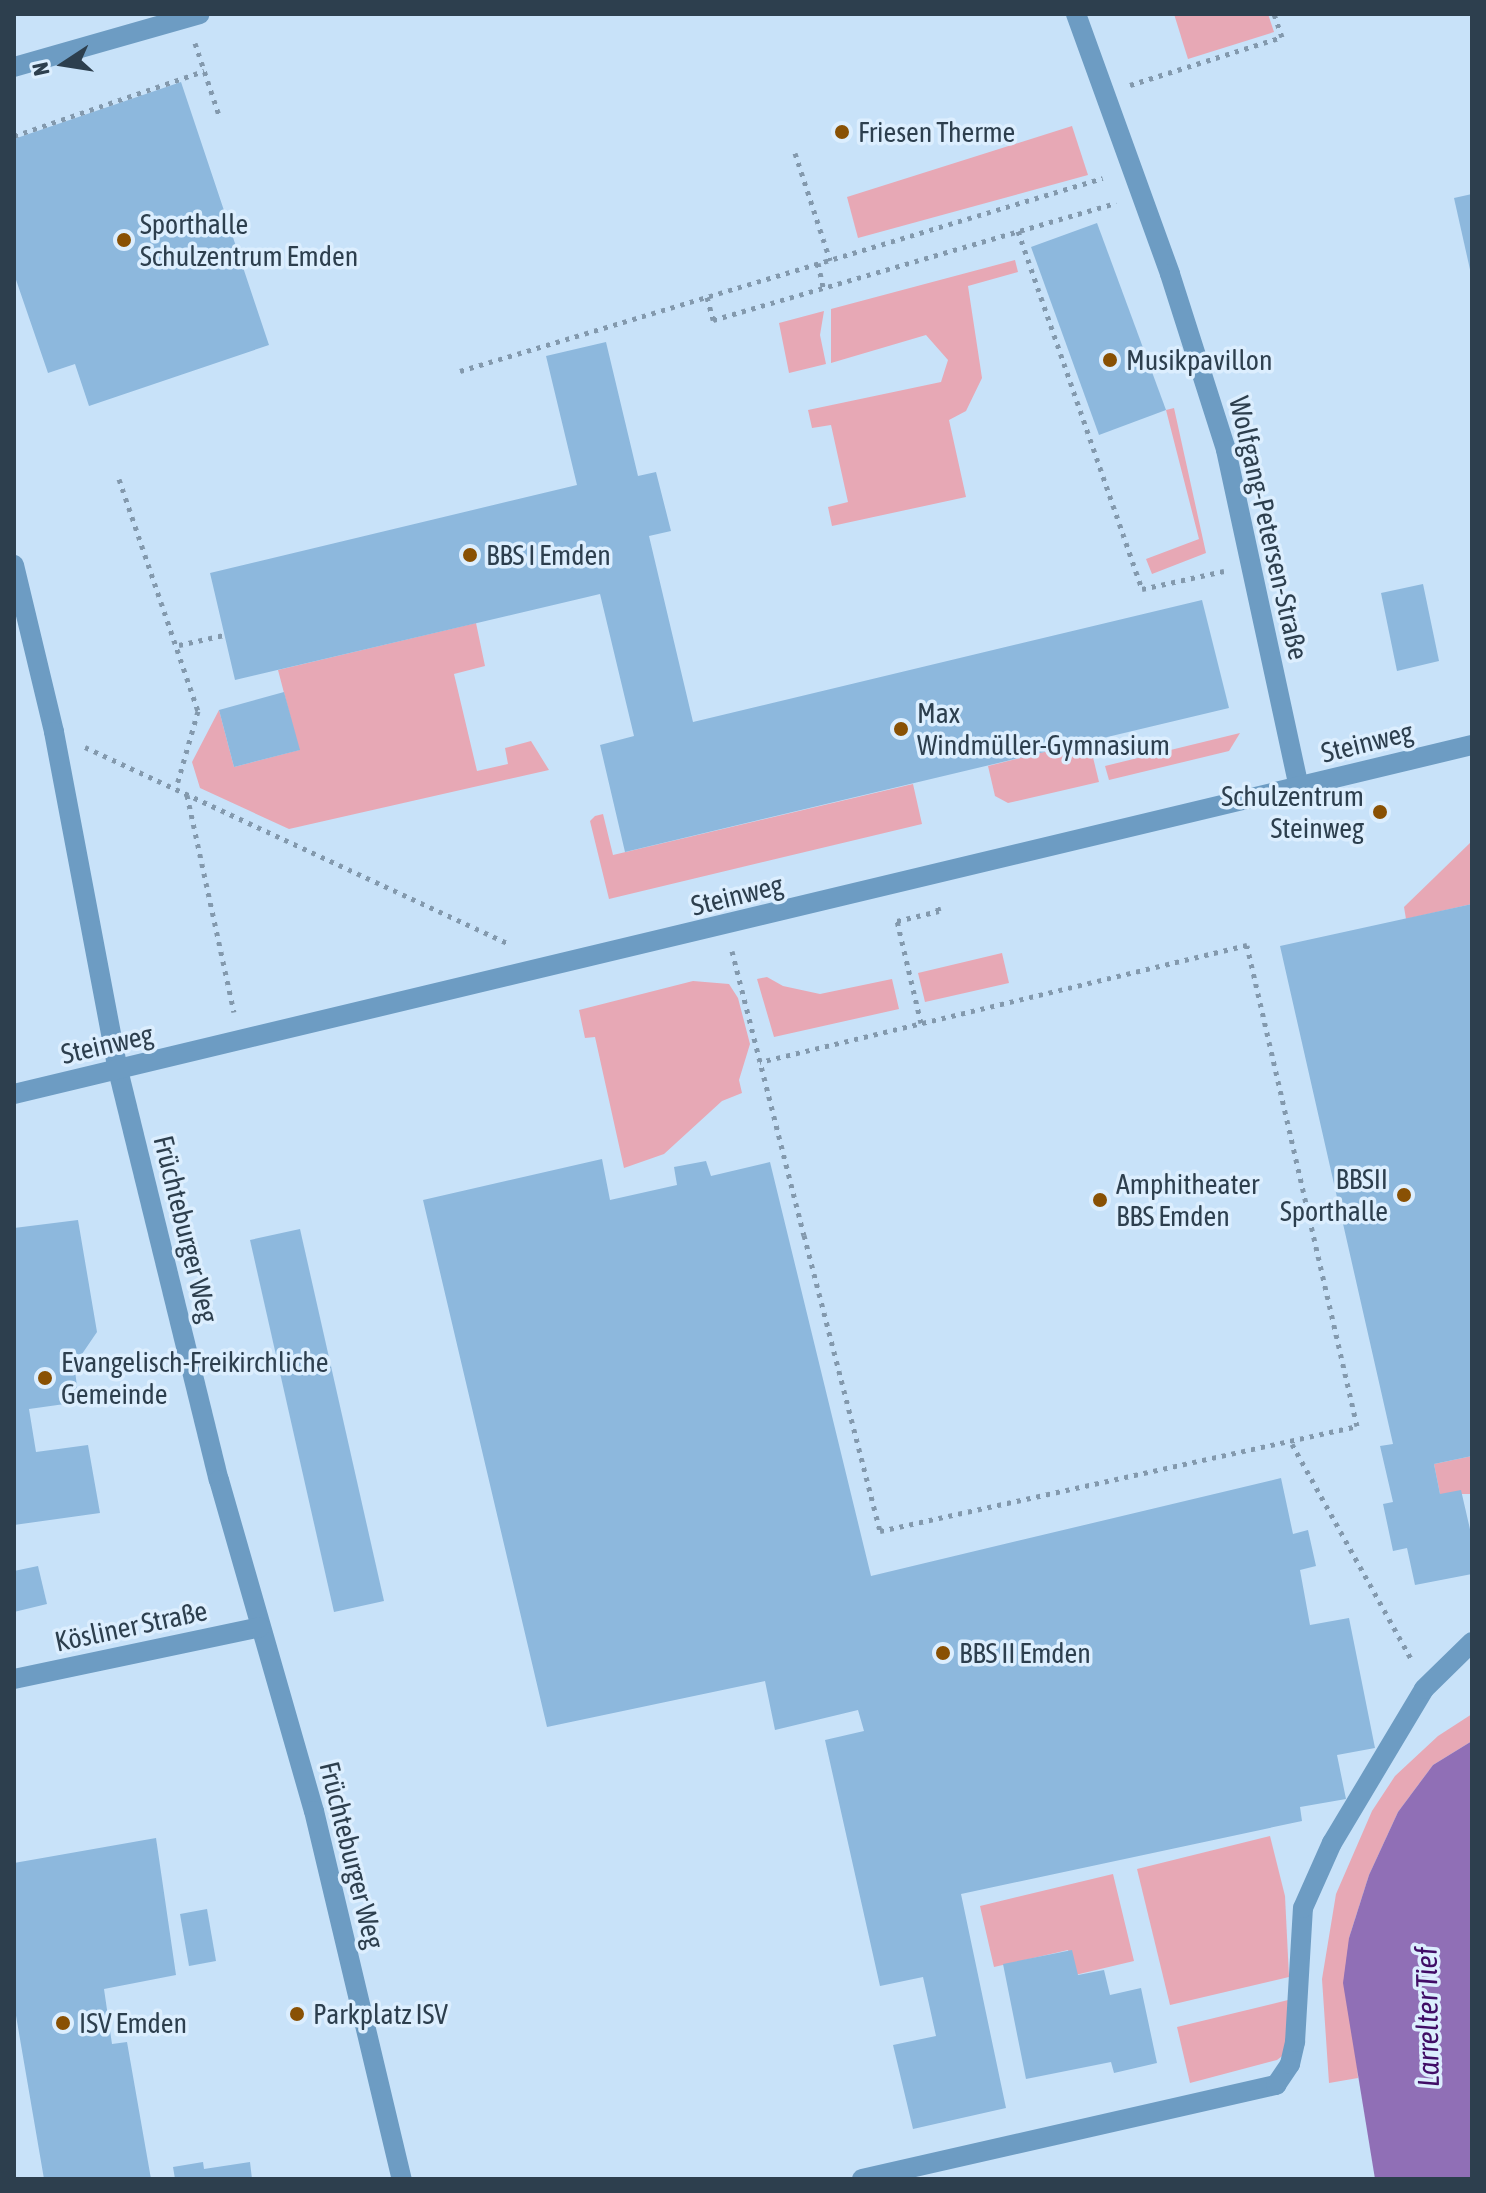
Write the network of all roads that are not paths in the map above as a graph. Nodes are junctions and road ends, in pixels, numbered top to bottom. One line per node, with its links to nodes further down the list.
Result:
1 (1076, 14): 6 (street, Wolfgang-Petersen-Straße)
2 (193, 16): 3 (street)
3 (14, 67)
4 (14, 565): 7 (street, Früchteburger Weg)
5 (1472, 745): 6 (street, Steinweg)
6 (1299, 788): 7 (street, Steinweg)
7 (118, 1070): 8 (street, Steinweg); 9 (street, Früchteburger Weg)
8 (14, 1094)
9 (260, 1627): 11 (street, Kösliner Straße); 12 (street, Früchteburger Weg)
10 (1472, 1642): 13 (street)
11 (14, 1679)
12 (402, 2179)
13 (862, 2179)

